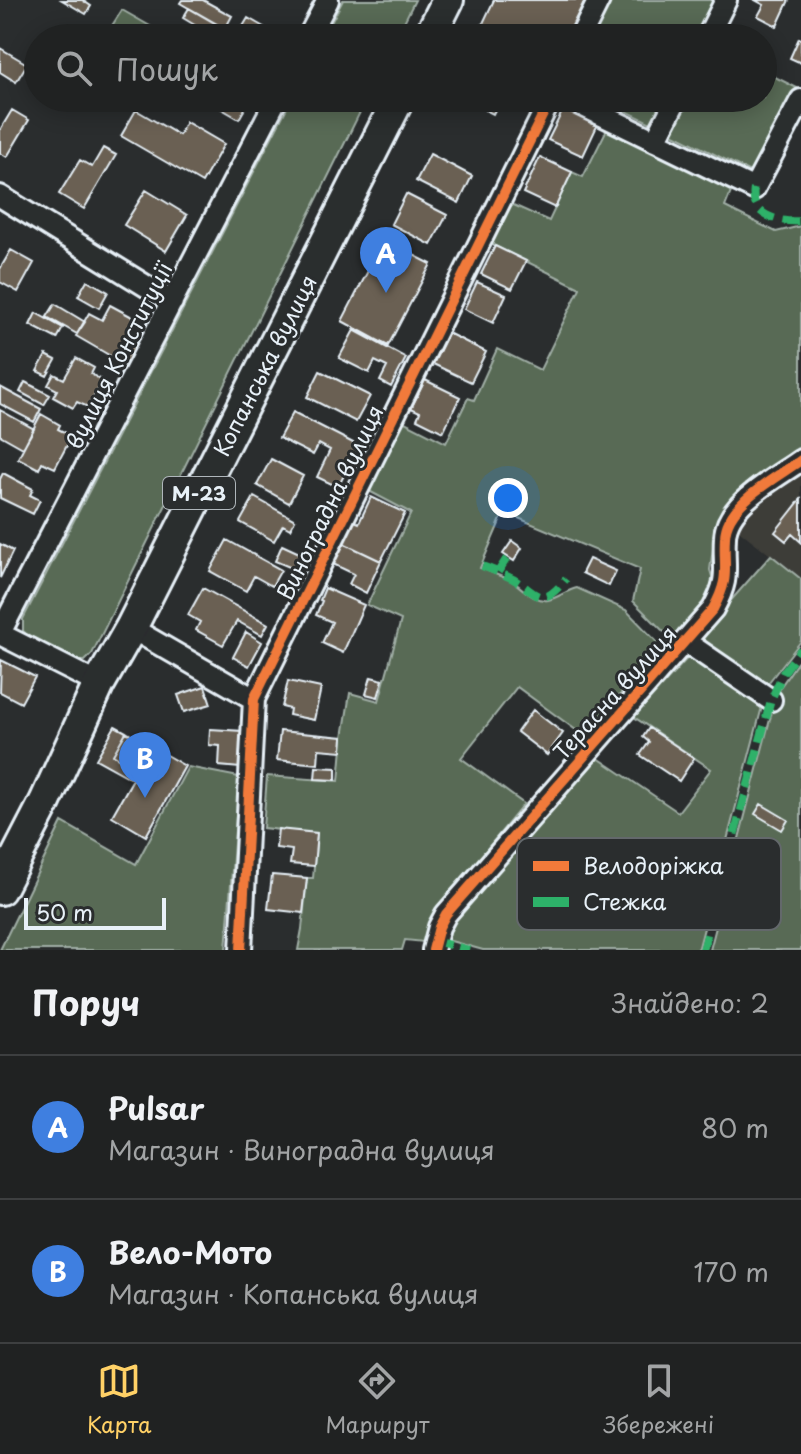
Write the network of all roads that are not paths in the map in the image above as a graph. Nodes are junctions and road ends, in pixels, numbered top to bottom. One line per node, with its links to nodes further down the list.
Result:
1 (328, 0): 5 (street)
2 (448, 0): 6 (highway)
3 (599, 0): 7 (street)
4 (726, 0): 8 (street)
5 (315, 24)
6 (440, 24)
7 (587, 24)
8 (714, 24)
9 (801, 100): 15 (street)
10 (270, 112): 17 (street, вулиця Конституції)
11 (392, 112): 19 (highway, Копанська вулиця / М-23)
12 (544, 112): 23 (street, Виноградна вулиця)
13 (596, 112): 15 (street)
14 (670, 112): 15 (street)
15 (655, 141)
16 (0, 196): 17 (street)
17 (172, 302): 20 (street, вулиця Конституції)
18 (801, 460): 21 (street, Терасна вулиця)
19 (131, 628): 22 (highway, Копанська вулиця / М-23); 23 (street)
20 (0, 634): 22 (street)
21 (686, 642): 24 (street); 27 (street, Терасна вулиця)
22 (99, 684): 25 (highway, Копанська вулиця / М-23)
23 (254, 699): 26 (street, Виноградна вулиця)
24 (771, 700)
25 (0, 889)
26 (241, 950)
27 (433, 950)

